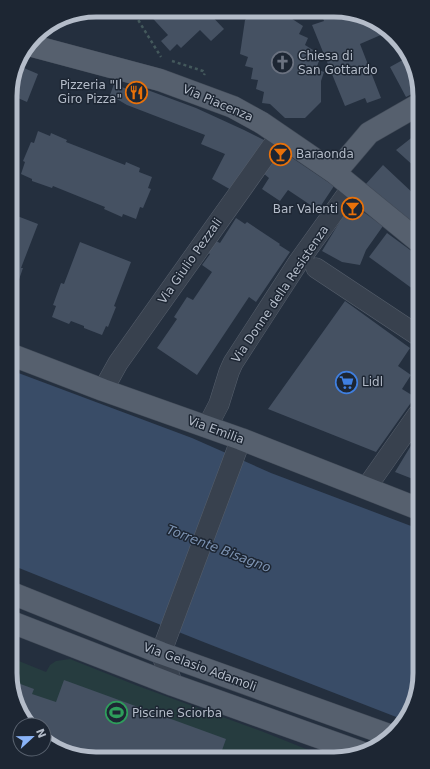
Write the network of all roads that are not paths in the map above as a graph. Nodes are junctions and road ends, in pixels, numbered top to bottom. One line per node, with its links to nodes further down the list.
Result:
1 (37, 44): 3 (main road, Via Piacenza)
2 (413, 108): 4 (main road)
3 (280, 135): 4 (main road, Via Piacenza); 10 (street, Via Giulio Pezzali)
4 (335, 173): 5 (main road, Via Piacenza)
5 (352, 187): 6 (main road, Via Piacenza); 12 (street, Via Donne della Resistenza)
6 (413, 237)
7 (316, 268): 8 (street)
8 (413, 332)
9 (17, 357): 10 (main road, Via Emilia)
10 (103, 390): 12 (main road, Via Emilia)
11 (413, 421): 14 (street)
12 (207, 427): 13 (main road, Via Emilia)
13 (238, 446): 14 (main road, Via Emilia); 18 (street)
14 (366, 488): 15 (main road, Via Emilia)
15 (413, 507)
16 (17, 595): 18 (main road, Via Gelasio Adamoli)
17 (17, 624): 19 (main road, Via Gelasio Adamoli)
18 (164, 646): 19 (street); 20 (main road, Via Gelasio Adamoli)
19 (173, 684): 21 (main road, Via Gelasio Adamoli)
20 (384, 734)
21 (353, 749)

